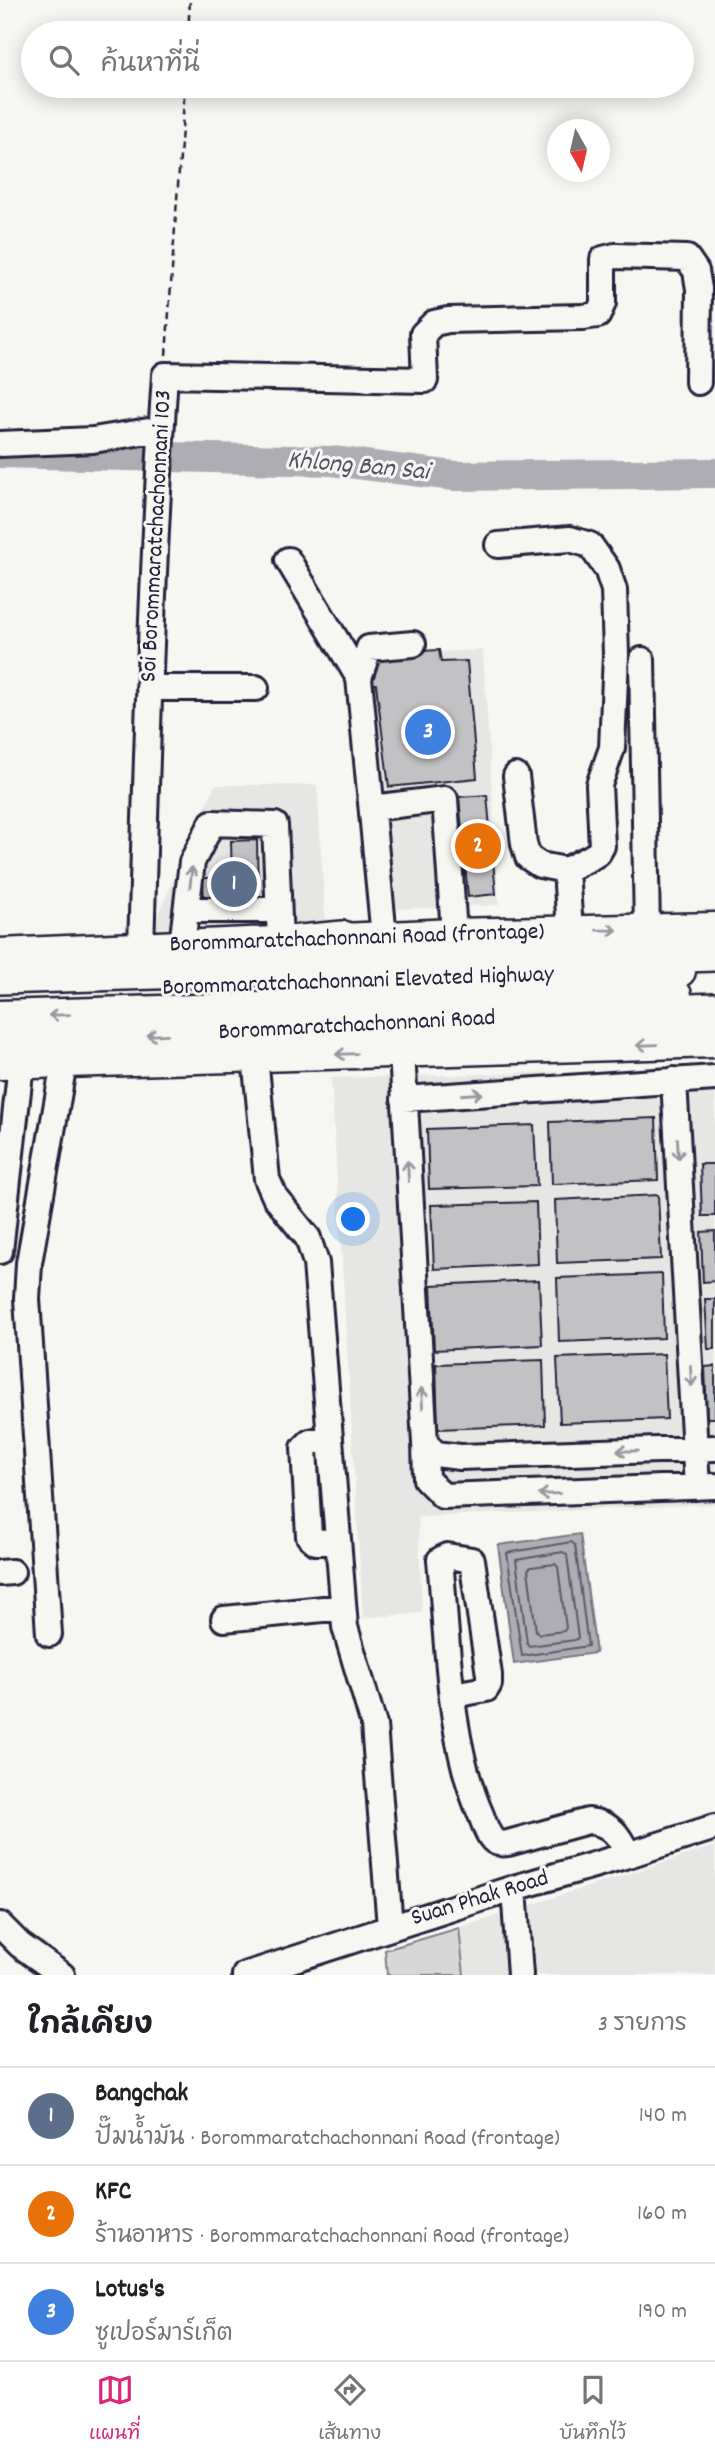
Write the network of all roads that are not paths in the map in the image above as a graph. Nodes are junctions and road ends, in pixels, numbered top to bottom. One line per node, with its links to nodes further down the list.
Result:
1 (698, 382): 2 (street, Soi Borommaratchachonnani 103)
2 (161, 433): 3 (street); 9 (street, Soi Borommaratchachonnani 103)
3 (0, 444)
4 (498, 545): 13 (street)
5 (288, 560): 8 (street)
6 (413, 644): 8 (street)
7 (642, 660): 17 (street)
8 (359, 678): 12 (street)
9 (149, 688): 10 (street); 24 (street, Soi Borommaratchachonnani 103)
10 (256, 688)
11 (516, 776): 13 (street)
12 (372, 808): 19 (street); 20 (street)
13 (566, 870): 18 (street)
14 (187, 910): 15 (street); 15 (street, one-way to 15); 23 (street)
15 (277, 910): 22 (street)
16 (715, 928): 17 (main road, Borommaratchachonnani Road (frontage))
17 (646, 929): 18 (main road, Borommaratchachonnani Road (frontage), one-way to 17)
18 (570, 931): 19 (main road, Borommaratchachonnani Road (frontage))
19 (454, 934): 20 (main road, Borommaratchachonnani Road (frontage))
20 (384, 937): 21 (main road, Borommaratchachonnani Road (frontage))
21 (343, 939): 22 (main road, Borommaratchachonnani Road (frontage)); 28 (highway)
22 (280, 941): 23 (main road, Borommaratchachonnani Road (frontage))
23 (182, 945): 24 (main road, Borommaratchachonnani Road (frontage))
24 (141, 947): 26 (main road, Borommaratchachonnani Road (frontage))
25 (715, 953): 28 (highway)
26 (0, 954)
27 (715, 970): 29 (main road, Borommaratchachonnani Elevated Highway)
28 (0, 974)
29 (0, 991)
30 (715, 994): 31 (main road, Borommaratchachonnani Elevated Highway, one-way to 31)
31 (0, 1016)
32 (715, 1041): 33 (main road, one-way to 33); 34 (highway, Borommaratchachonnani Road, one-way to 34)
33 (402, 1053): 35 (main road, one-way to 35); 39 (street)
34 (7, 1057): 36 (main road); 40 (street)
35 (255, 1057): 36 (main road); 45 (street)
36 (64, 1063): 47 (street)
37 (715, 1078): 38 (street)
38 (674, 1080): 39 (street, one-way to 38); 43 (street, one-way to 43)
39 (404, 1098): 42 (street, one-way to 39)
40 (5, 1144): 41 (street)
41 (0, 1251)
42 (425, 1443): 43 (street, one-way to 42); 44 (street, one-way to 42)
43 (705, 1449): 44 (street)
44 (706, 1487)
45 (343, 1607): 46 (street); 53 (street)
46 (224, 1619)
47 (49, 1634)
48 (453, 1695): 48 (street); 50 (street)
49 (715, 1826): 50 (street, Suan Phak Road)
50 (628, 1855): 51 (street, Suan Phak Road)
51 (514, 1888): 53 (street, Suan Phak Road); 57 (street)
52 (0, 1926): 55 (street)
53 (390, 1927): 54 (street, Suan Phak Road)
54 (272, 1971): 56 (street, Suan Phak Road)
55 (62, 1975)
56 (245, 1975)
57 (520, 1975)

